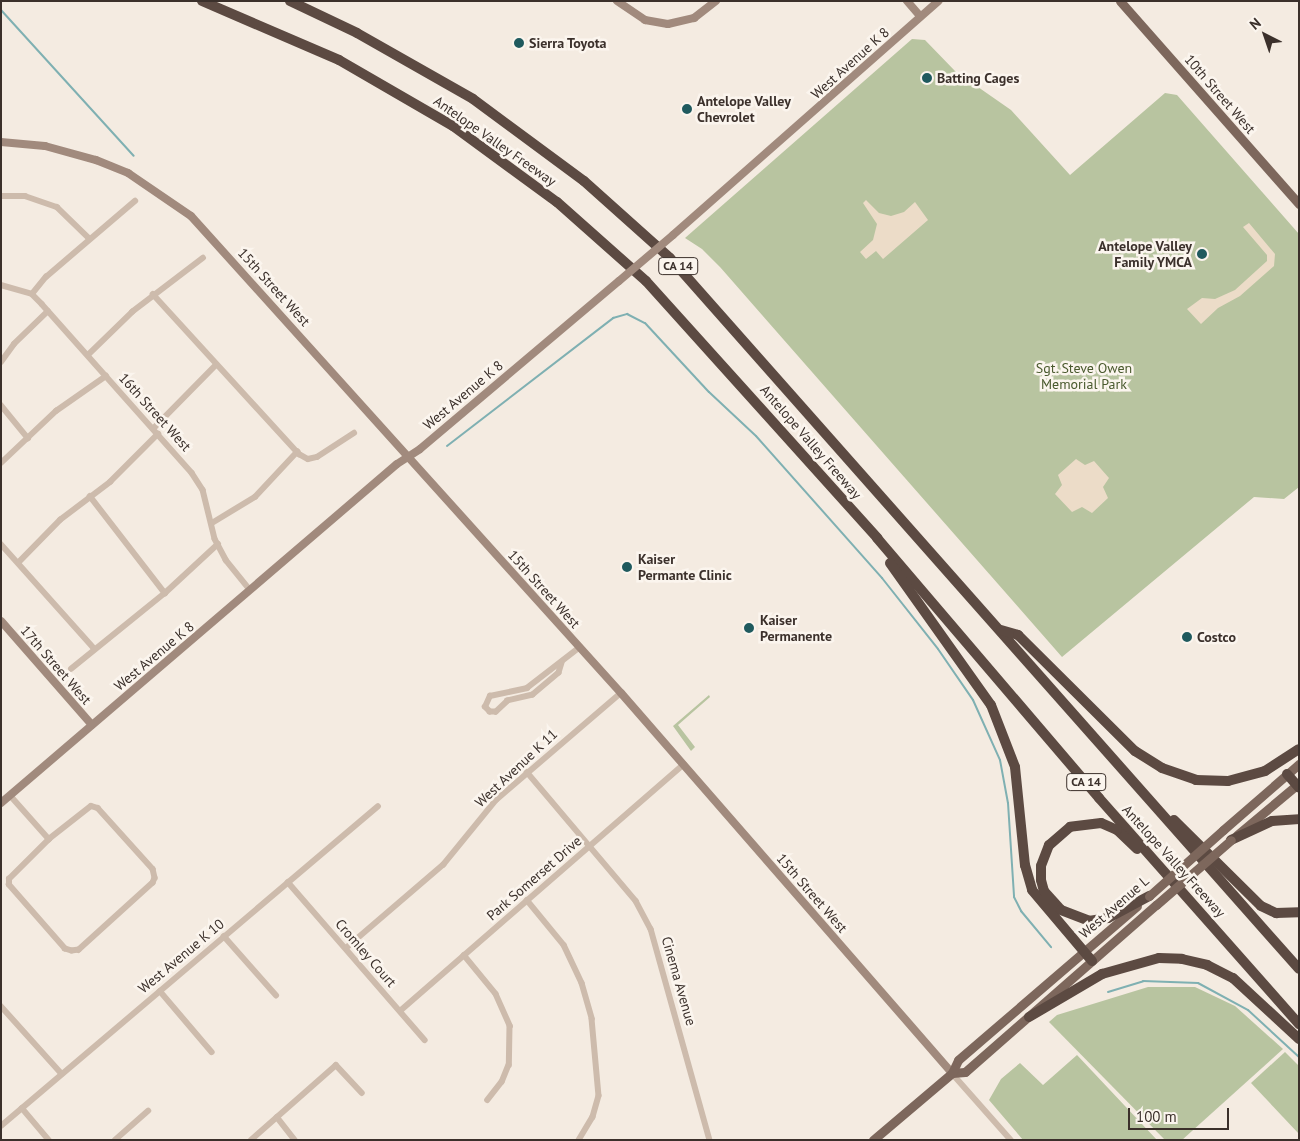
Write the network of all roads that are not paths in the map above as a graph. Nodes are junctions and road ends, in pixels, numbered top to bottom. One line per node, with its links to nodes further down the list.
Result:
1 (202, 1): 33 (highway, Antelope Valley Freeway / CA 14)
2 (290, 1): 40 (highway, Antelope Valley Freeway / CA 14)
3 (617, 1): 4 (street)
4 (716, 1)
5 (907, 1): 8 (street)
6 (938, 1): 8 (street, West Avenue K 8)
7 (1120, 1): 12 (main road, 10th Street West)
8 (920, 16): 29 (street, West Avenue K 8, bridge)
9 (1, 142): 29 (street, 15th Street West)
10 (1, 196): 13 (street)
11 (135, 200): 13 (street)
12 (1299, 204)
13 (89, 238): 16 (street)
14 (203, 258): 17 (street)
15 (1, 285): 16 (street, 16th Street West)
16 (32, 294): 18 (street, 16th Street West)
17 (153, 294): 19 (street); 21 (street)
18 (48, 310): 19 (street, 16th Street West); 20 (street)
19 (88, 355): 22 (street, 16th Street West)
20 (1, 362)
21 (216, 365): 24 (street); 28 (street)
22 (106, 376): 24 (street, 16th Street West); 27 (street)
23 (1, 405): 27 (street)
24 (153, 428): 26 (street, 16th Street West)
25 (354, 433): 28 (street)
26 (158, 434): 31 (street); 32 (street, 16th Street West)
27 (28, 438): 30 (street)
28 (297, 452): 32 (street)
29 (409, 456): 37 (street, West Avenue K 8); 41 (street, 15th Street West)
30 (1, 463)
31 (90, 496): 36 (street); 38 (street)
32 (212, 523): 35 (street, 16th Street West)
33 (877, 538): 67 (highway, Antelope Valley Freeway / CA 14); 70 (highway)
34 (1, 544): 36 (street)
35 (218, 544): 37 (street, 16th Street West); 38 (street)
36 (19, 562): 42 (street)
37 (250, 590): 48 (street, West Avenue K 8)
38 (165, 593): 42 (street)
39 (1, 621): 48 (street, 17th Street West)
40 (1001, 630): 49 (highway); 58 (highway, Antelope Valley Freeway / CA 14)
41 (580, 647): 43 (street); 46 (street, 15th Street West)
42 (94, 648): 44 (street)
43 (562, 663): 45 (street); 47 (street)
44 (71, 669)
45 (504, 692): 47 (street); 47 (street)
46 (621, 693): 50 (street, 15th Street West); 52 (street, West Avenue K 11)
47 (508, 701)
48 (92, 725): 55 (street, West Avenue K 8)
49 (1299, 749)
50 (684, 764): 62 (street, Park Somerset Drive); 83 (street, 15th Street West)
51 (1299, 764): 53 (main road, West Avenue L)
52 (526, 772): 62 (street, Cinema Avenue); 69 (street, West Avenue K 11)
53 (1287, 774): 54 (highway); 64 (main road, West Avenue L, bridge)
54 (1298, 785): 61 (main road, West Avenue L)
55 (10, 795): 56 (street, West Avenue K 8); 60 (street)
56 (1, 803)
57 (378, 806): 63 (street, West Avenue K 10)
58 (1155, 806): 66 (highway); 73 (highway, Antelope Valley Freeway / CA 14)
59 (1299, 820): 61 (highway)
60 (49, 839): 60 (street)
61 (1231, 840): 72 (main road, West Avenue L, bridge)
62 (590, 845): 65 (street, Park Somerset Drive); 96 (street, Cinema Avenue)
63 (288, 882): 68 (street, West Avenue K 10); 69 (street, Cromley Court)
64 (1149, 896): 67 (highway); 70 (main road, West Avenue L)
65 (527, 900): 71 (street, Park Somerset Drive); 95 (street)
66 (1299, 912)
67 (1219, 931): 79 (highway, Antelope Valley Freeway / CA 14)
68 (224, 936): 74 (street, West Avenue K 10); 75 (street)
69 (346, 948): 77 (street, Cromley Court)
70 (1083, 952): 72 (highway); 83 (main road, West Avenue L)
71 (464, 955): 77 (street, Park Somerset Drive); 86 (street)
72 (1092, 961): 78 (main road, West Avenue L)
73 (1299, 969)
74 (160, 991): 82 (street); 84 (street, West Avenue K 10)
75 (276, 995)
76 (2, 1009): 84 (street)
77 (400, 1011): 81 (street, Cromley Court)
78 (1030, 1017): 80 (highway); 83 (main road, West Avenue L)
79 (1299, 1024)
80 (1299, 1039)
81 (425, 1040)
82 (212, 1052)
83 (952, 1073): 97 (main road, West Avenue L); 98 (street, 15th Street West)
84 (62, 1074): 87 (street, West Avenue K 10)
85 (362, 1093): 89 (street)
86 (488, 1100)
87 (22, 1108): 90 (street, West Avenue K 10); 91 (street)
88 (148, 1111): 92 (street)
89 (277, 1117): 93 (street); 94 (street)
90 (1, 1126)
91 (49, 1140)
92 (115, 1140)
93 (251, 1140)
94 (295, 1140)
95 (579, 1140)
96 (710, 1140)
97 (874, 1140)
98 (1011, 1140)

